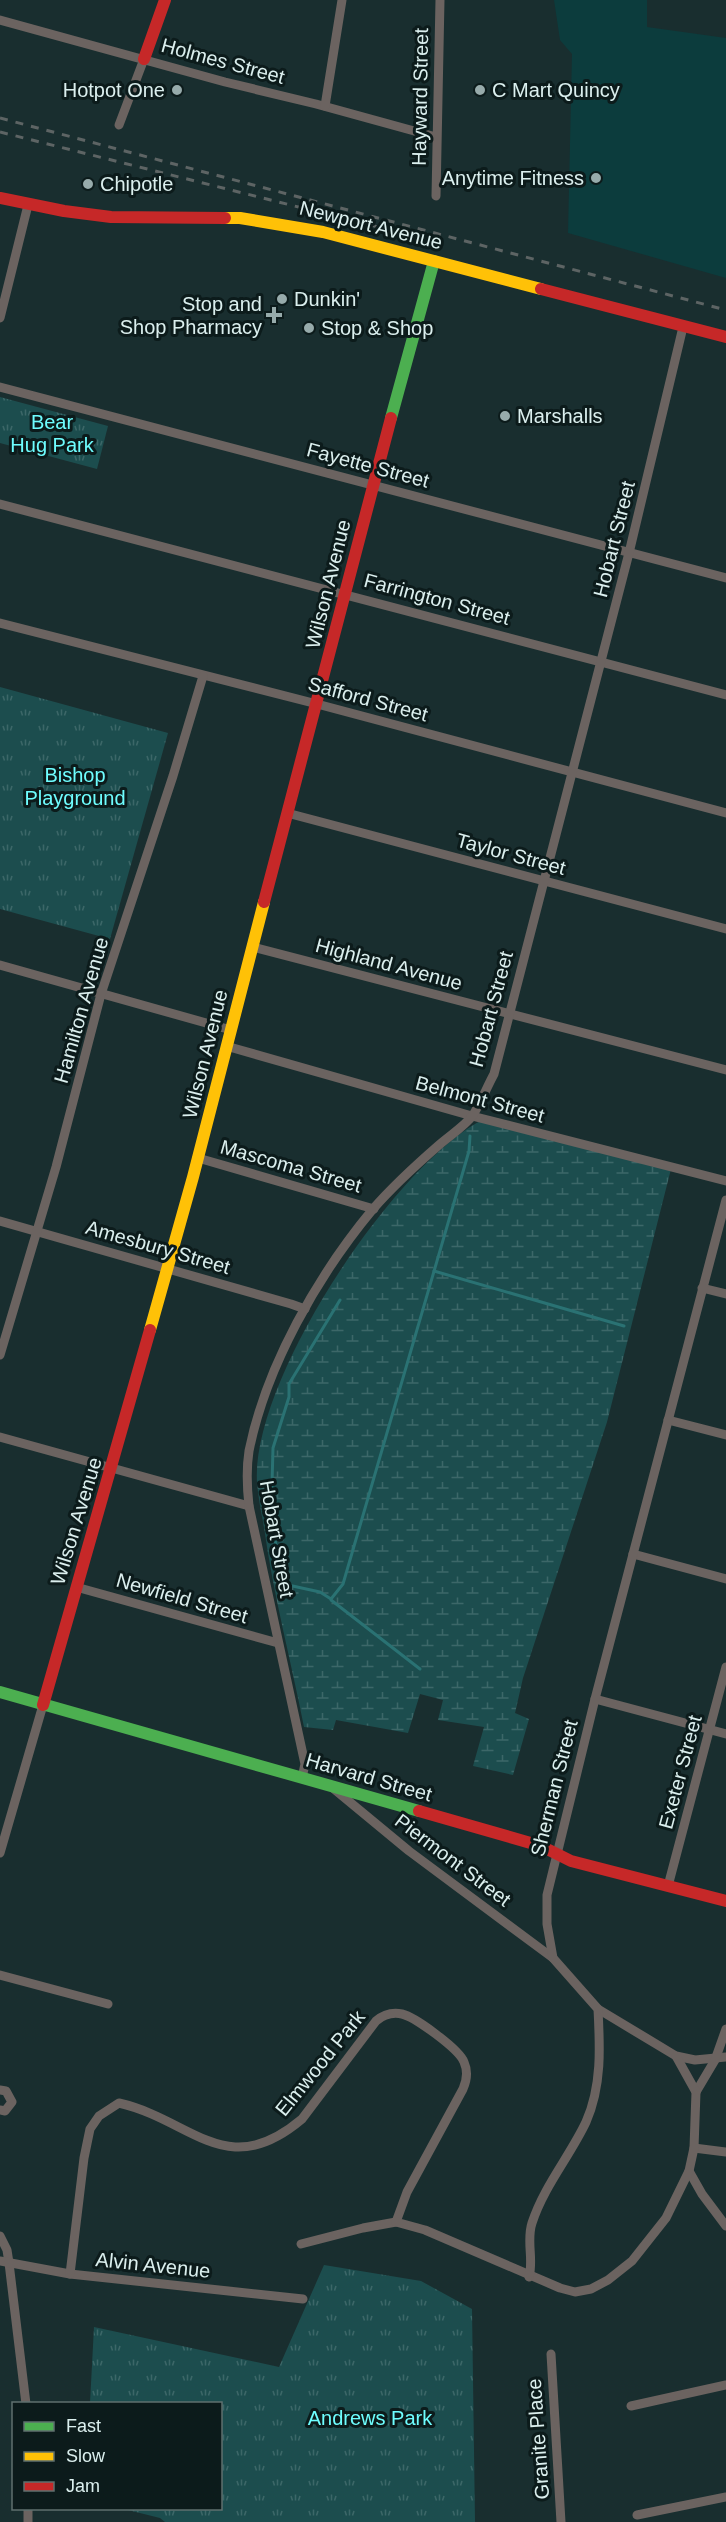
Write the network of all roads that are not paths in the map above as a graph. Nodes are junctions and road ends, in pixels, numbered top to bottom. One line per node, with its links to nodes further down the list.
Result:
1 (165, 0): 5 (street)
2 (342, 0): 6 (street)
3 (440, 0): 8 (street, Hayward Street)
4 (0, 20): 5 (street, Holmes Street)
5 (144, 59): 6 (street, Holmes Street); 7 (street)
6 (325, 106): 8 (street, Holmes Street)
7 (119, 125)
8 (436, 137): 9 (street, Hayward Street)
9 (436, 196)
10 (0, 198): 11 (street, Newport Avenue)
11 (28, 205): 12 (street, Newport Avenue); 13 (street)
12 (434, 261): 14 (street, Newport Avenue); 17 (street, Wilson Avenue)
13 (0, 318)
14 (683, 327): 15 (street, Newport Avenue); 19 (street, Hobart Street)
15 (726, 338)
16 (0, 387): 17 (street, Fayette Street)
17 (373, 485): 19 (street, Fayette Street); 21 (street, Wilson Avenue)
18 (0, 504): 21 (street, Farrington Street)
19 (629, 553): 20 (street, Fayette Street); 23 (street, Hobart Street)
20 (726, 578)
21 (346, 594): 23 (street, Farrington Street); 26 (street, Wilson Avenue)
22 (0, 623): 24 (street, Safford Street)
23 (601, 662): 25 (street, Farrington Street); 27 (street, Hobart Street)
24 (202, 676): 26 (street, Safford Street); 34 (street, Hamilton Avenue)
25 (726, 695)
26 (317, 704): 27 (street, Safford Street); 28 (street, Wilson Avenue)
27 (572, 773): 29 (street, Safford Street); 30 (street, Hobart Street)
28 (287, 813): 30 (street, Taylor Street); 32 (street, Wilson Avenue)
29 (726, 813)
30 (543, 881): 31 (street, Taylor Street); 35 (street, Hobart Street)
31 (726, 929)
32 (253, 947): 35 (street, Highland Avenue); 36 (street, Wilson Avenue)
33 (0, 965): 34 (street)
34 (102, 994): 36 (street); 45 (street, Hamilton Avenue)
35 (509, 1015): 38 (street, Highland Avenue); 39 (street, Hobart Street)
36 (231, 1030): 37 (street, Wilson Avenue)
37 (226, 1046): 39 (street, Belmont Street); 40 (street, Wilson Avenue)
38 (726, 1070)
39 (472, 1116): 41 (street, Belmont Street); 43 (street, Hobart Street)
40 (198, 1158): 43 (street, Mascoma Street); 46 (street, Wilson Avenue)
41 (726, 1181)
42 (726, 1200): 47 (street, Sherman Street)
43 (374, 1209): 49 (street, Hobart Street)
44 (0, 1221): 45 (street, Amesbury Street)
45 (36, 1231): 46 (street, Amesbury Street); 50 (street, Hamilton Avenue)
46 (167, 1268): 49 (street, Amesbury Street); 54 (street, Wilson Avenue)
47 (702, 1288): 48 (street); 51 (street, Sherman Street)
48 (726, 1294)
49 (305, 1309): 55 (street, Hobart Street)
50 (0, 1355)
51 (668, 1419): 52 (street); 56 (street, Sherman Street)
52 (726, 1435)
53 (0, 1437): 54 (street)
54 (112, 1468): 55 (street); 58 (street, Wilson Avenue)
55 (249, 1506): 59 (street, Hobart Street)
56 (633, 1554): 57 (street); 62 (street, Sherman Street)
57 (726, 1579)
58 (76, 1587): 59 (street, Newfield Street); 63 (street, Wilson Avenue)
59 (278, 1643): 66 (street, Hobart Street)
60 (726, 1667): 64 (street, Exeter Street)
61 (0, 1692): 63 (street, Harvard Street)
62 (595, 1699): 64 (street); 69 (street, Sherman Street)
63 (43, 1705): 66 (street, Harvard Street); 68 (street, Wilson Avenue)
64 (710, 1730): 65 (street); 70 (street, Exeter Street)
65 (726, 1734)
66 (302, 1778): 67 (street, Harvard Street)
67 (333, 1788): 69 (street, Harvard Street); 72 (street, Piermont Street)
68 (0, 1853)
69 (555, 1854): 70 (street, Harvard Street); 72 (street, Sherman Street)
70 (668, 1886): 71 (street, Harvard Street)
71 (726, 1901)
72 (553, 1958): 75 (street)
73 (0, 1975): 74 (street)
74 (108, 2004)
75 (598, 2009): 77 (street); 92 (street)
76 (726, 2029): 79 (street)
77 (676, 2056): 79 (street); 81 (street)
78 (726, 2057): 79 (street)
79 (715, 2060): 81 (street)
80 (0, 2090): 82 (street)
81 (696, 2092): 83 (street)
82 (0, 2110)
83 (694, 2148): 84 (street); 85 (street)
84 (726, 2152)
85 (689, 2170): 87 (street); 92 (street)
86 (396, 2222): 89 (street); 91 (street, Elmwood Park); 92 (street)
87 (726, 2226)
88 (0, 2236): 90 (street)
89 (301, 2244)
90 (4, 2262): 91 (street, Alvin Avenue); 96 (street)
91 (70, 2274): 93 (street, Alvin Avenue)
92 (529, 2277)
93 (303, 2299)
94 (551, 2354): 100 (street, Granite Place)
95 (726, 2385): 97 (street)
96 (26, 2402)
97 (630, 2406)
98 (726, 2497): 99 (street)
99 (638, 2515)
100 (561, 2522)

